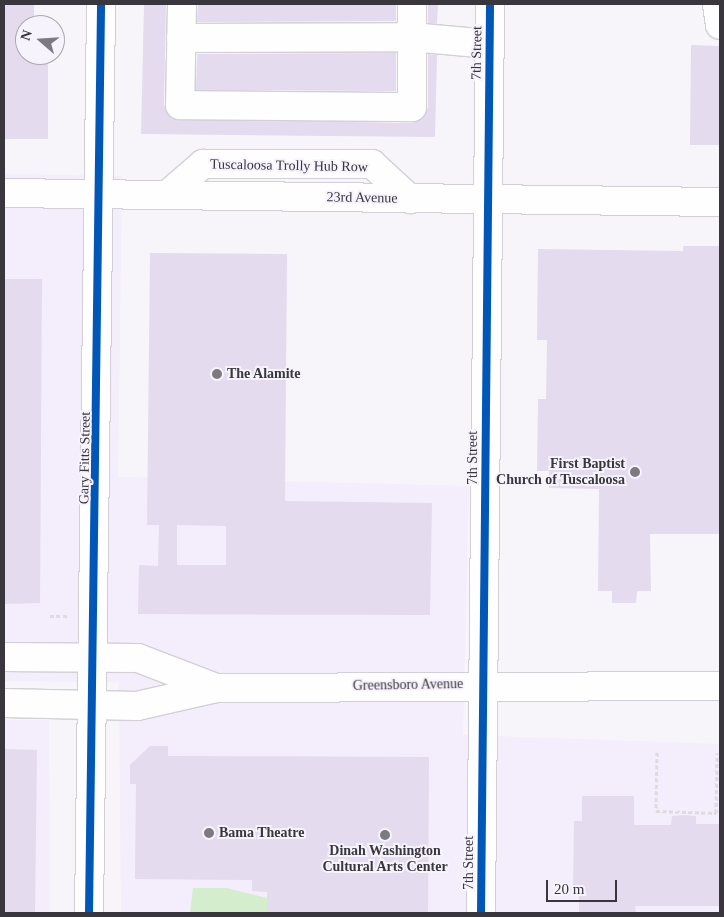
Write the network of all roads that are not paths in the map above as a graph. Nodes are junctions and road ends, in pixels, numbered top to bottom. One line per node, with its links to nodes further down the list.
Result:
1 (101, 4): 11 (street, Gary Fitts Street)
2 (182, 4): 8 (street)
3 (412, 4): 7 (street)
4 (490, 4): 9 (street, 7th Street)
5 (717, 4): 6 (street)
6 (720, 25)
7 (411, 37): 8 (street); 8 (street); 9 (street)
8 (182, 38)
9 (490, 44): 12 (street, 7th Street)
10 (4, 193): 11 (street, 23rd Avenue)
11 (100, 194): 12 (street, 23rd Avenue); 15 (street, Gary Fitts Street)
12 (488, 200): 13 (street, 23rd Avenue); 16 (street, 7th Street)
13 (720, 202)
14 (4, 657): 15 (street, Greensboro Avenue)
15 (95, 658): 18 (street, Greensboro Avenue); 20 (street, Gary Fitts Street)
16 (483, 685): 17 (street, Greensboro Avenue); 18 (street, Greensboro Avenue); 22 (street, 7th Street)
17 (720, 686)
18 (216, 688): 20 (street, Greensboro Avenue)
19 (4, 702): 20 (street, Greensboro Avenue)
20 (94, 702): 21 (street, Gary Fitts Street)
21 (89, 913)
22 (481, 913)

